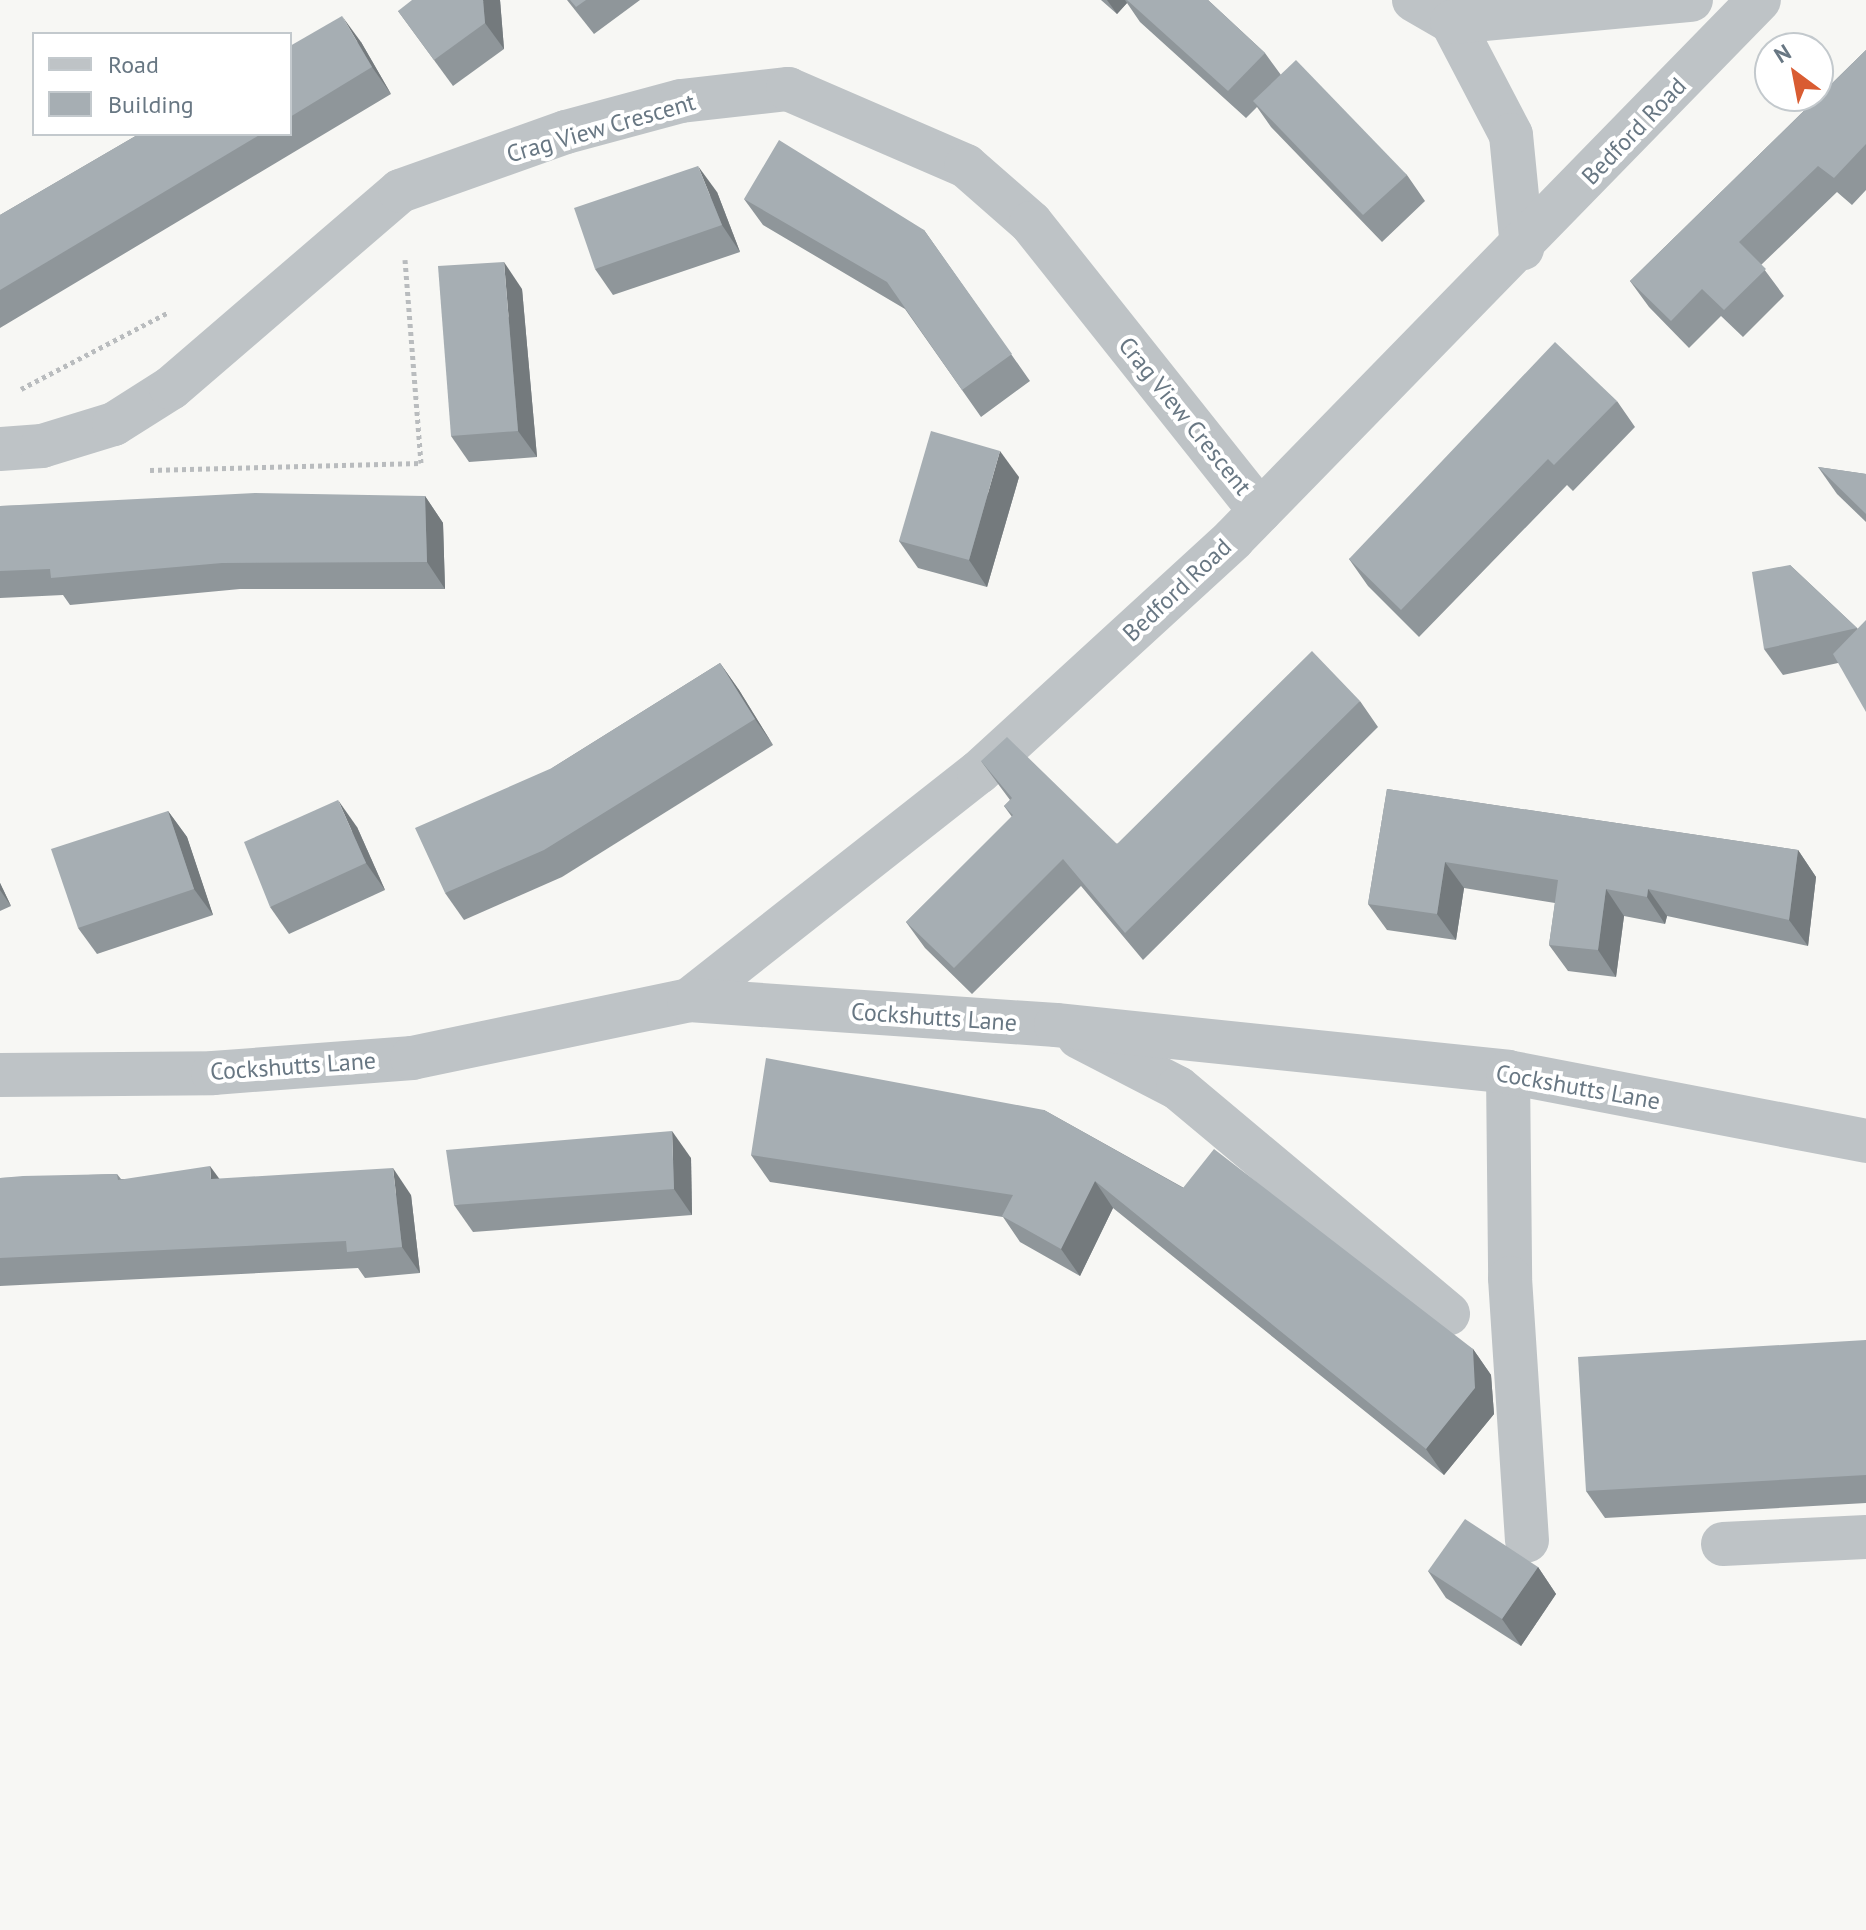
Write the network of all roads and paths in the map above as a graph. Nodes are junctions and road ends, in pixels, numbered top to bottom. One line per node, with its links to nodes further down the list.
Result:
1 (1414, 0): 4 (street)
2 (1691, 0): 4 (street)
3 (1759, 0): 6 (street, Bedford Road)
4 (1452, 22): 6 (street)
5 (400, 191): 7 (street, Crag View Crescent); 8 (path); 9 (street, Crag View Crescent)
6 (1522, 248): 9 (street, Bedford Road)
7 (0, 449)
8 (138, 470)
9 (1260, 511): 10 (street, Bedford Road)
10 (689, 1000): 11 (street, Cockshutts Lane); 13 (street, Cockshutts Lane)
11 (1056, 1025): 12 (street, Cockshutts Lane); 15 (street)
12 (1508, 1072): 14 (street, Cockshutts Lane); 17 (street)
13 (0, 1075)
14 (1866, 1141)
15 (1448, 1314)
16 (1866, 1537): 18 (street)
17 (1527, 1540)
18 (1723, 1544)

